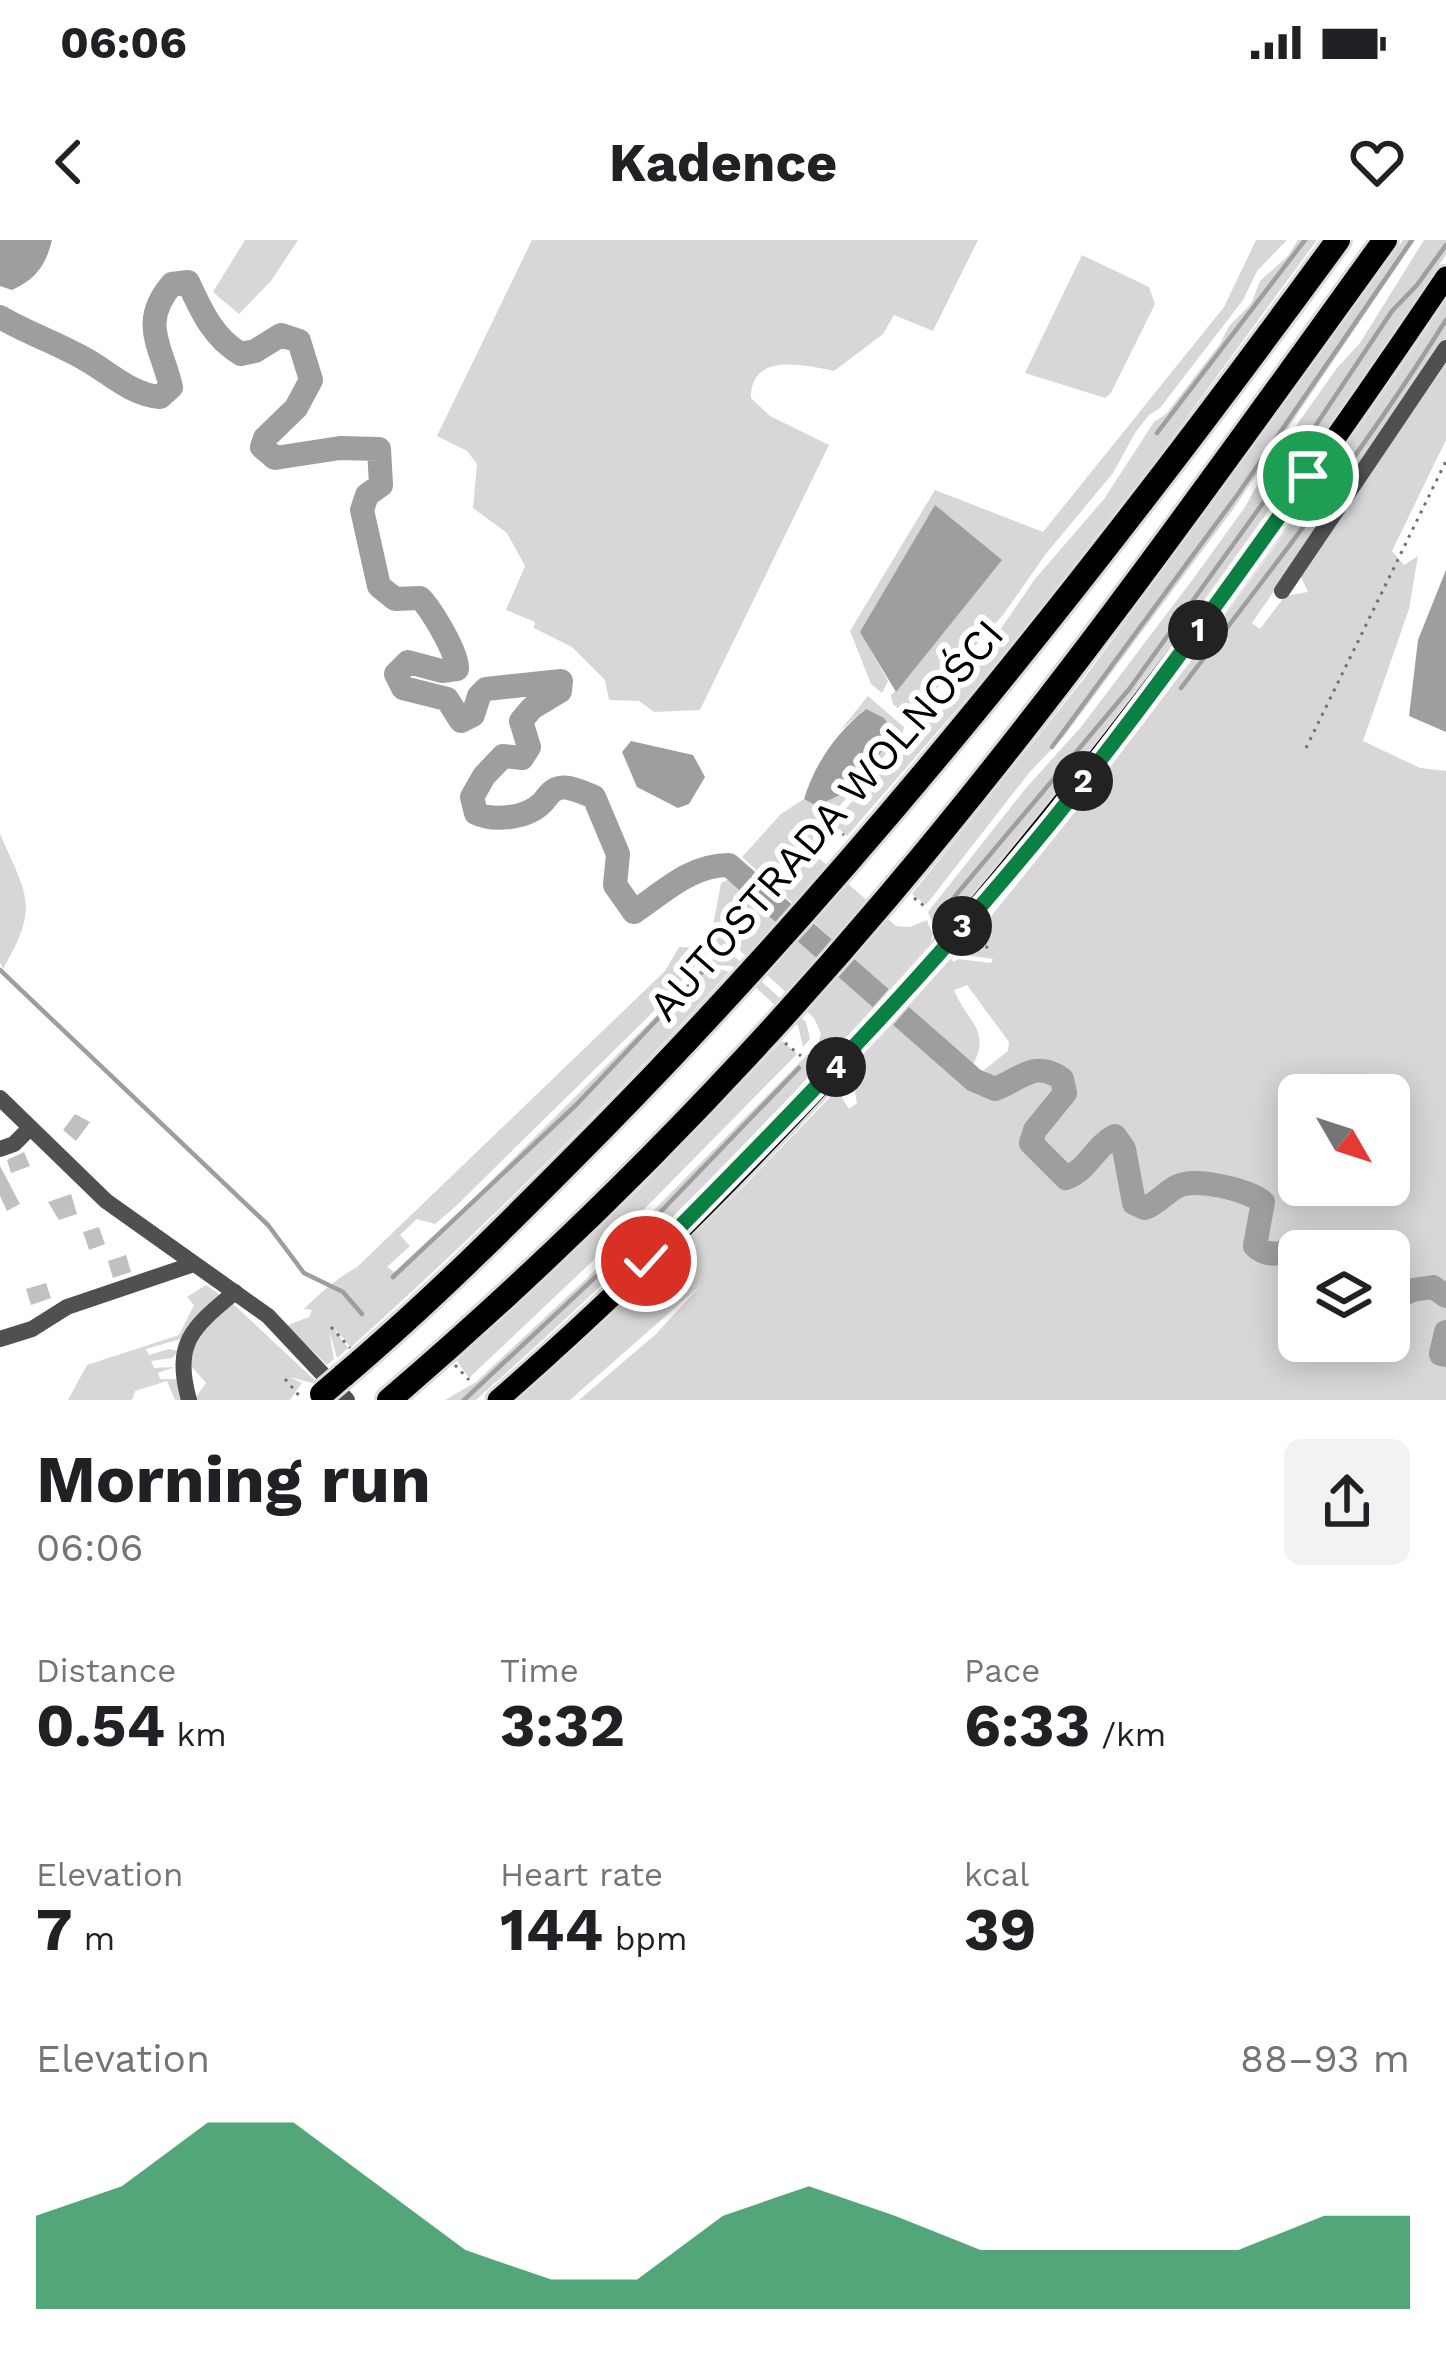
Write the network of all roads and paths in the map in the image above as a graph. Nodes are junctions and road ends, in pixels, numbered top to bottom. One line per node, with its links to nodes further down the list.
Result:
1 (1338, 240): 9 (highway, AUTOSTRADA WOLNOŚCI)
2 (1385, 240): 10 (highway, AUTOSTRADA WOLNOŚCI)
3 (1446, 277): 12 (main road)
4 (1446, 348): 6 (street)
5 (1446, 460): 7 (path)
6 (1282, 591)
7 (1306, 748)
8 (829, 823): 9 (path)
9 (853, 856): 25 (highway, AUTOSTRADA WOLNOŚCI)
10 (898, 895): 11 (path); 28 (highway, AUTOSTRADA WOLNOŚCI)
11 (927, 908)
12 (958, 930): 13 (path); 29 (main road)
13 (988, 948)
14 (0, 1097): 15 (street)
15 (30, 1128): 16 (street); 17 (street)
16 (0, 1149)
17 (194, 1264): 18 (street); 20 (street)
18 (235, 1292): 25 (street); 27 (street)
19 (332, 1327): 21 (path)
20 (0, 1339)
21 (351, 1349)
22 (454, 1364): 24 (path)
23 (285, 1379): 26 (path)
24 (469, 1380)
25 (345, 1388): 26 (highway, AUTOSTRADA WOLNOŚCI, bridge)
26 (314, 1398)
27 (190, 1400)
28 (389, 1400)
29 (497, 1400)

